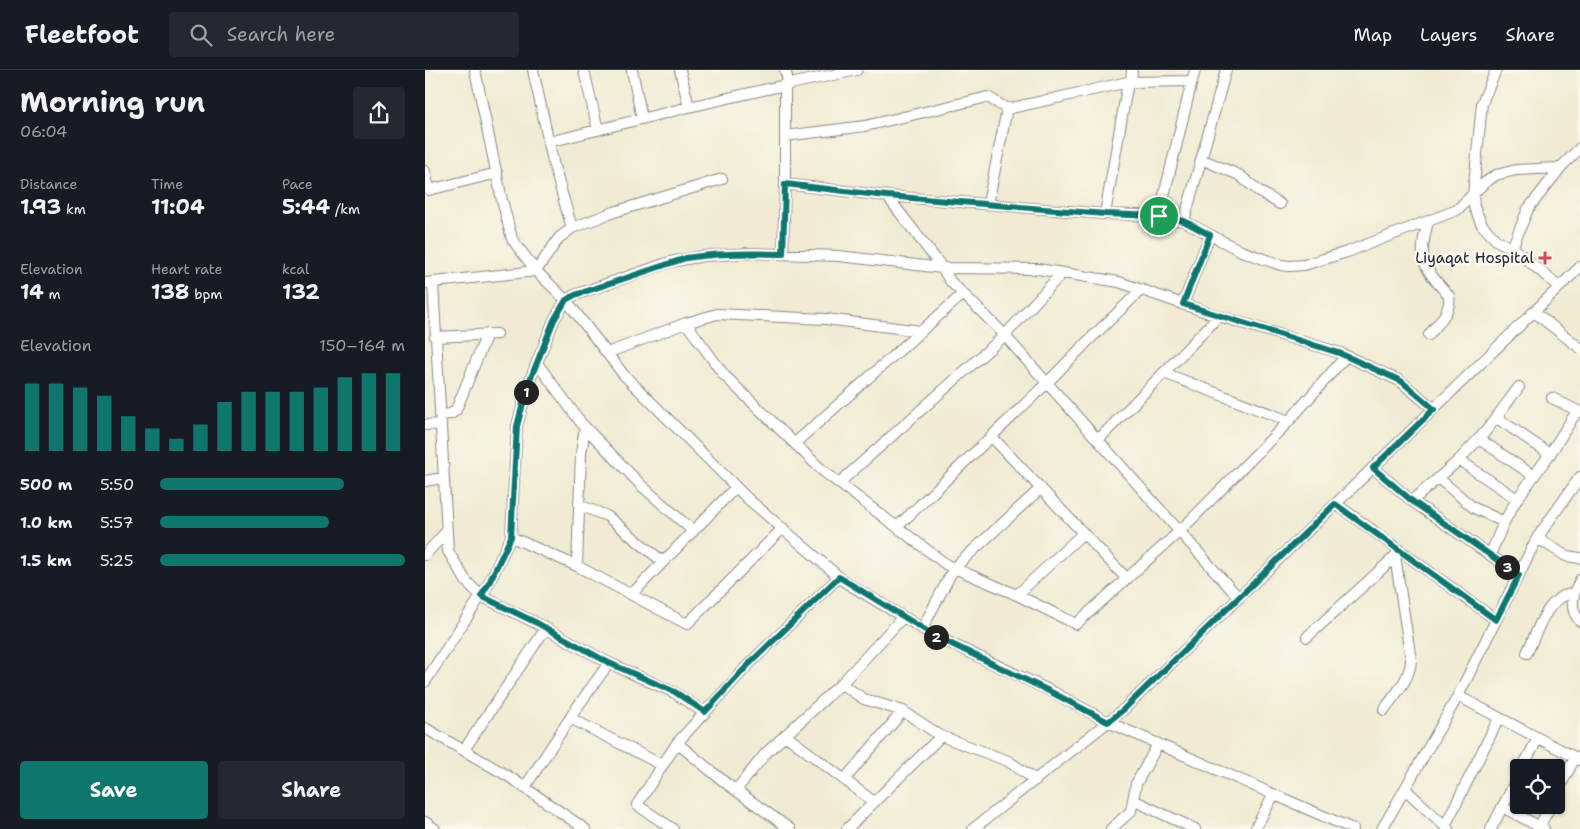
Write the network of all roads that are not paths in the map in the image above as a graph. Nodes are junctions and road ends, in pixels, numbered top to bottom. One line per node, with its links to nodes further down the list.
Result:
1 (475, 70): 26 (street)
2 (533, 70): 21 (street)
3 (585, 70): 19 (street)
4 (632, 70): 18 (street)
5 (680, 70): 16 (street)
6 (785, 70): 15 (street)
7 (857, 70): 12 (street)
8 (1131, 70): 14 (street)
9 (1195, 70): 13 (street)
10 (1226, 70): 23 (street)
11 (1496, 70): 31 (street)
12 (832, 73): 15 (street)
13 (1192, 81): 14 (street); 35 (street)
14 (1130, 82): 17 (street); 34 (street)
15 (787, 85): 16 (street); 20 (street)
16 (689, 107): 18 (street)
17 (1007, 109): 20 (street); 32 (street)
18 (642, 118): 19 (street)
19 (598, 130): 21 (street)
20 (785, 136): 28 (street)
21 (549, 142): 38 (street)
22 (1580, 148): 24 (street)
23 (1201, 160): 33 (street); 36 (street)
24 (1562, 166): 31 (street); 40 (street)
25 (425, 172): 29 (street)
26 (497, 173): 29 (street); 44 (street)
27 (722, 179): 38 (street)
28 (785, 184): 30 (street); 41 (street)
29 (427, 188)
30 (887, 196): 32 (street); 43 (street)
31 (1473, 196): 37 (street); 40 (street)
32 (988, 204): 34 (street)
33 (1280, 204)
34 (1105, 214): 35 (street)
35 (1159, 216): 36 (street)
36 (1184, 221): 39 (street)
37 (1428, 222): 39 (street); 56 (street)
38 (572, 228): 44 (street)
39 (1210, 235): 51 (street)
40 (1512, 248): 47 (street)
41 (783, 254): 43 (street); 50 (street)
42 (1580, 267): 47 (street)
43 (942, 268): 45 (street); 49 (street)
44 (535, 271): 46 (street); 50 (street)
45 (1062, 273): 48 (street); 57 (street)
46 (429, 283): 58 (street)
47 (1559, 288): 52 (street)
48 (1141, 290): 51 (street); 64 (street)
49 (963, 294): 55 (street); 57 (street)
50 (566, 300): 60 (street); 62 (street)
51 (1183, 304): 53 (street)
52 (1534, 312): 59 (street); 67 (street)
53 (1219, 316): 61 (street); 63 (street)
54 (686, 323): 55 (street); 60 (street); 77 (street)
55 (921, 331): 77 (street)
56 (1429, 335)
57 (1004, 336): 64 (street); 86 (street)
58 (435, 337): 70 (street); 70 (street)
59 (1580, 348)
60 (607, 353): 87 (street)
61 (1346, 356): 67 (street); 71 (street)
62 (537, 363): 73 (street); 100 (street)
63 (1164, 373): 71 (street); 76 (street)
64 (1047, 383): 74 (street); 76 (street)
65 (1519, 387): 69 (street)
66 (1552, 398): 68 (street)
67 (1434, 409): 80 (street)
68 (1579, 412): 78 (street)
69 (1497, 418): 75 (street); 78 (street)
70 (440, 420): 72 (street); 83 (street)
71 (1289, 421): 98 (street)
72 (425, 425)
73 (585, 427): 92 (street); 97 (street)
74 (991, 436): 88 (street); 94 (street)
75 (1479, 439): 79 (street); 81 (street)
76 (1098, 440): 98 (street)
77 (795, 444): 86 (street)
78 (1551, 454): 81 (street)
79 (1459, 460): 84 (street); 89 (street)
80 (1373, 468): 90 (street); 91 (street)
81 (1533, 476): 89 (street)
82 (1580, 477): 101 (street)
83 (443, 478): 85 (street); 96 (street)
84 (1438, 478): 90 (street); 93 (street)
85 (425, 480)
86 (839, 483): 94 (street)
87 (736, 487): 95 (street); 97 (street)
88 (1041, 488): 99 (street); 108 (street)
89 (1517, 499): 93 (street)
90 (1412, 501): 104 (street)
91 (1335, 504): 102 (street); 117 (street)
92 (579, 505): 106 (street); 107 (street)
93 (1504, 522): 104 (street)
94 (898, 526): 108 (street)
95 (783, 528): 110 (street); 113 (street)
96 (447, 530): 103 (street); 116 (street)
97 (693, 531): 106 (street)
98 (1180, 531): 111 (street); 117 (street)
99 (1083, 533): 111 (street); 115 (street)
100 (511, 537): 107 (street); 116 (street)
101 (1537, 538): 105 (street); 109 (street)
102 (1398, 554): 119 (street); 123 (street); 129 (street)
103 (425, 555)
104 (1491, 555): 109 (street)
105 (1580, 558)
106 (663, 562): 113 (street)
107 (577, 566): 113 (street)
108 (954, 568): 115 (street); 122 (street)
109 (1519, 575): 119 (street)
110 (839, 577): 118 (street); 130 (street)
111 (1127, 578): 115 (street)
112 (1580, 580): 114 (street)
113 (632, 594)
114 (1574, 594): 120 (street); 124 (street)
115 (1017, 595)
116 (481, 596): 121 (street); 126 (street)
117 (1239, 598): 134 (street)
118 (903, 617): 122 (street); 127 (street)
119 (1496, 620): 128 (street)
120 (1580, 621)
121 (546, 628): 125 (street); 141 (street)
122 (923, 629): 134 (street)
123 (1307, 637)
124 (1527, 653)
125 (609, 663): 130 (street); 132 (street)
126 (425, 682)
127 (841, 684): 131 (street); 136 (street)
128 (1458, 696): 133 (street); 149 (street)
129 (1383, 710)
130 (705, 712): 139 (street)
131 (903, 712): 137 (street); 145 (street)
132 (570, 718): 144 (street); 148 (street)
133 (1499, 718): 138 (street); 158 (street)
134 (1108, 722): 140 (street); 146 (street)
135 (425, 728): 141 (street)
136 (785, 735): 145 (street); 150 (street)
137 (941, 736): 146 (street); 154 (street)
138 (1538, 738): 142 (street); 143 (street)
139 (677, 743): 144 (street); 150 (street)
140 (1158, 744): 152 (street); 153 (street)
141 (463, 750): 148 (street)
142 (1527, 759)
143 (1578, 759): 147 (street)
144 (662, 766): 162 (street)
145 (844, 780): 154 (street)
146 (1036, 780): 165 (street)
147 (1565, 780)
148 (525, 788): 161 (street)
149 (1405, 789): 158 (street); 170 (street)
150 (736, 790): 163 (street)
151 (1510, 791): 155 (street)
152 (1274, 794): 168 (street); 169 (street)
153 (1133, 800): 166 (street); 167 (street)
154 (874, 802): 164 (street)
155 (1502, 807): 159 (street); 171 (street)
156 (1547, 814): 159 (street)
157 (425, 822): 160 (street)
158 (1447, 828)
159 (1541, 828)
160 (435, 829)
161 (585, 829)
162 (673, 829)
163 (790, 829)
164 (847, 829)
165 (973, 829)
166 (1111, 829)
167 (1195, 829)
168 (1255, 829)
169 (1353, 829)
170 (1382, 829)
171 (1491, 829)

